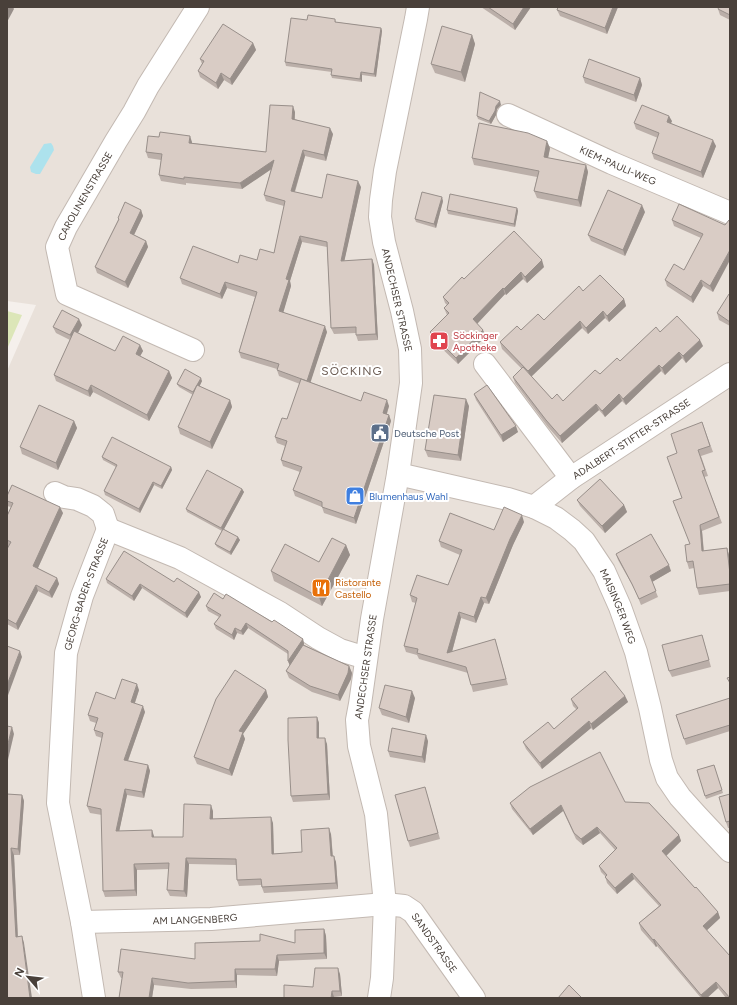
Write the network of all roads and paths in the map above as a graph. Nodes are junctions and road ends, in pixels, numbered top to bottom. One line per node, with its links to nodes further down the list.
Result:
1 (198, 7): 5 (street, CAROLINENSTRASSE)
2 (418, 7): 8 (street, ANDECHSER STRASSE)
3 (508, 115): 4 (street, KIEM-PAULI-WEG)
4 (730, 213)
5 (193, 350)
6 (485, 364): 9 (street)
7 (730, 374): 9 (street, ADALBERT-STIFTER-STRASSE)
8 (398, 474): 11 (street, MAISINGER WEG); 13 (street, ANDECHSER STRASSE)
9 (571, 478): 11 (street, ADALBERT-STIFTER-STRASSE)
10 (55, 493): 12 (street)
11 (534, 507): 14 (street, MAISINGER WEG)
12 (108, 529): 13 (street, GEORG-BADER-STRASSE); 16 (street, GEORG-BADER-STRASSE)
13 (366, 658): 15 (street, ANDECHSER STRASSE)
14 (730, 851)
15 (385, 904): 16 (street, AM LANGENBERG); 18 (street, ANDECHSER STRASSE); 19 (street, SANDSTRASSE)
16 (82, 922): 17 (street)
17 (94, 998)
18 (379, 998)
19 (474, 998)

